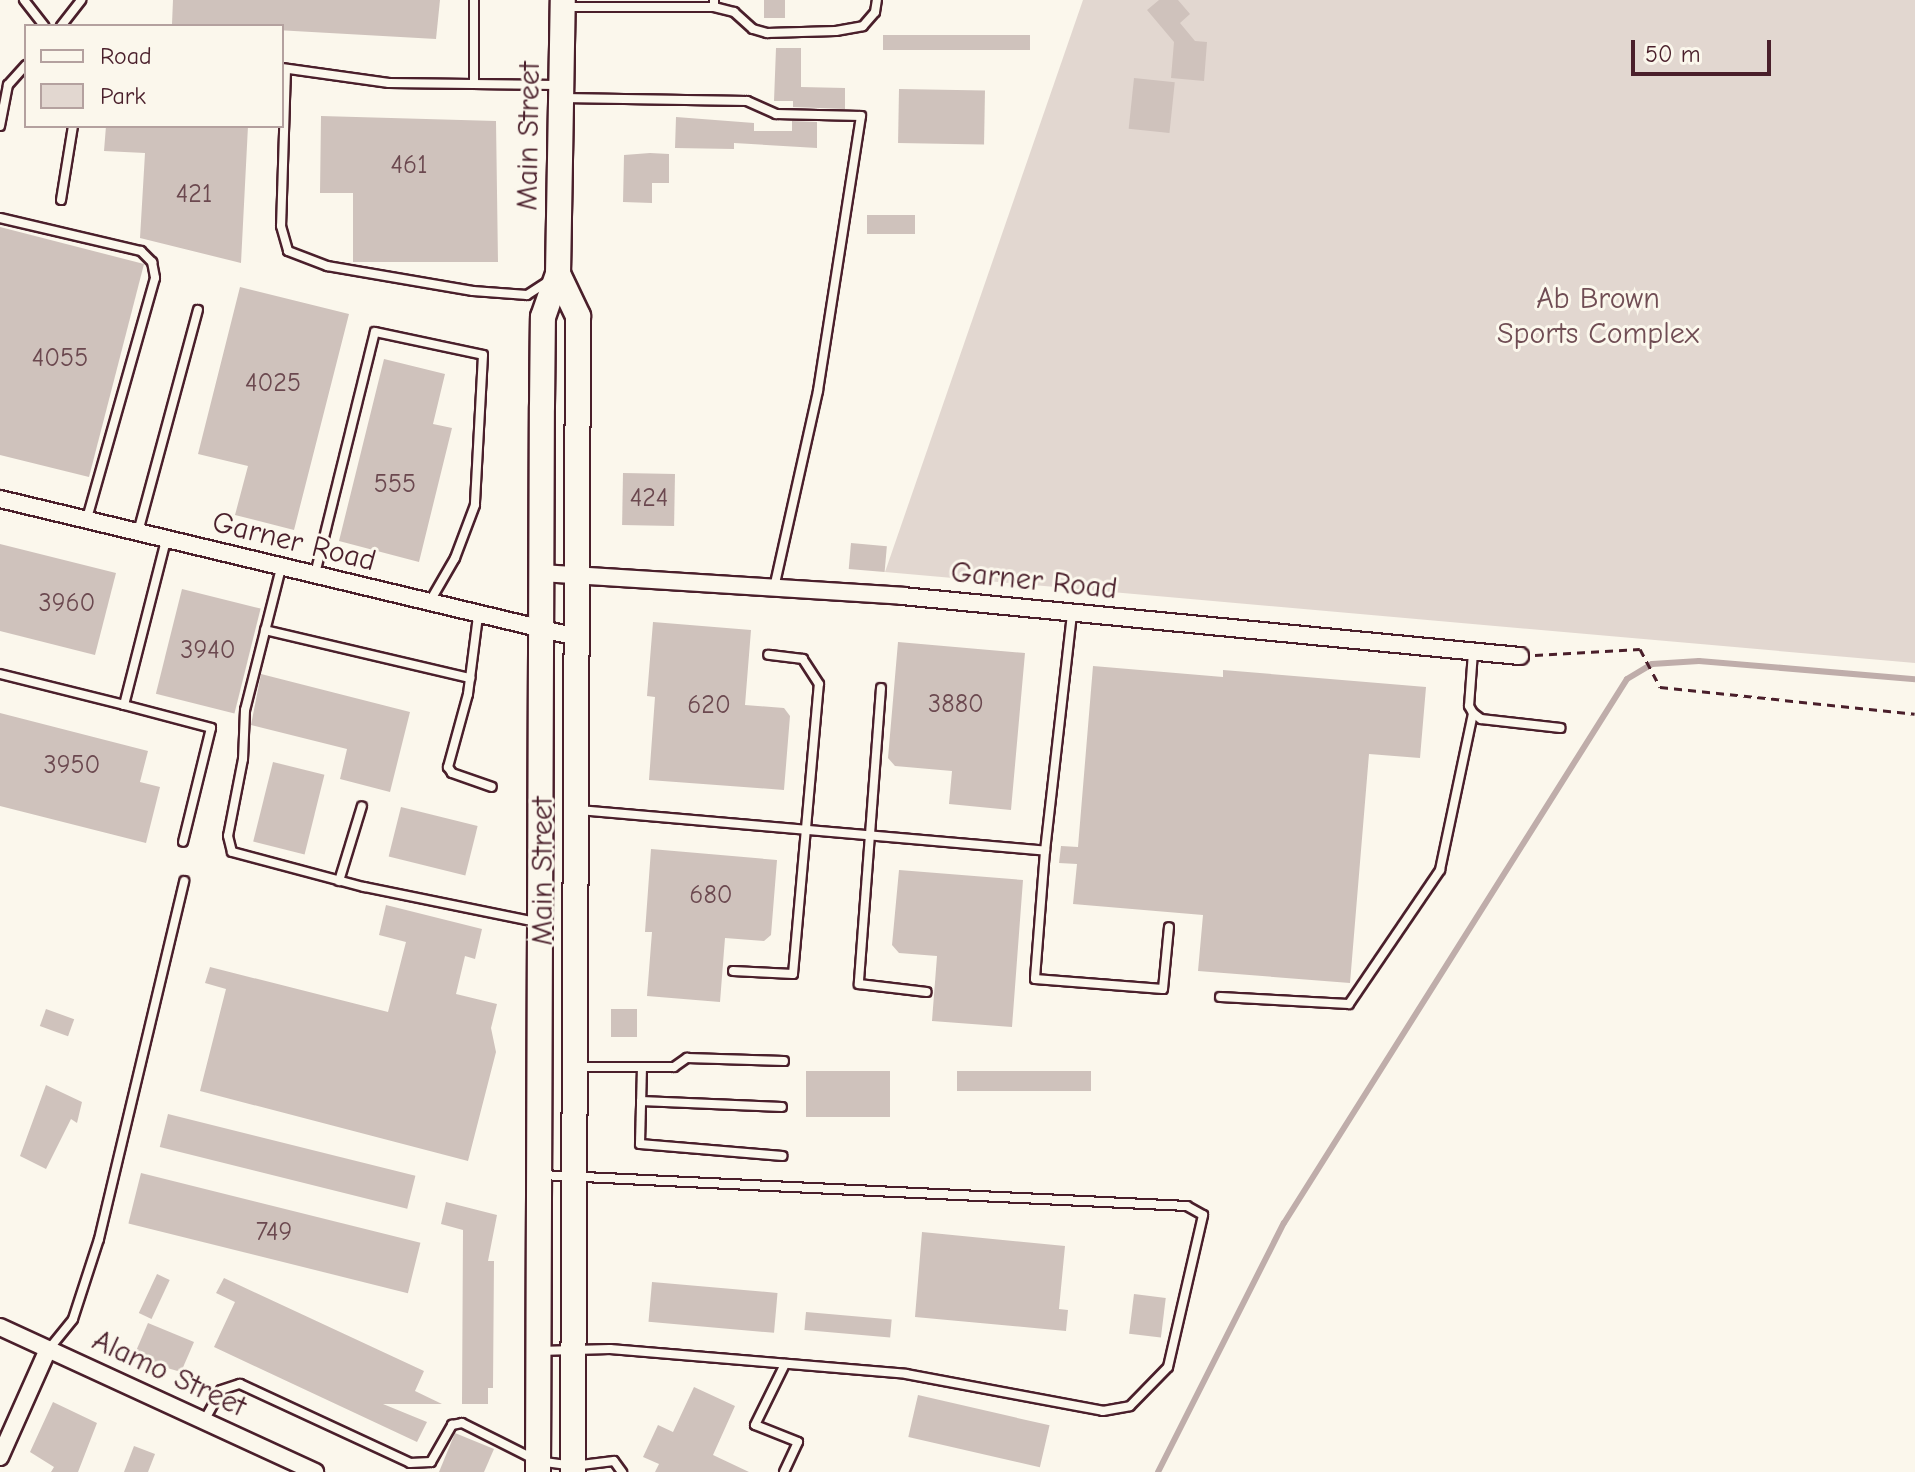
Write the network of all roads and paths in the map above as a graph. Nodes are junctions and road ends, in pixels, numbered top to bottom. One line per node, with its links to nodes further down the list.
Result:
1 (24, 0): 7 (lane)
2 (81, 0): 8 (lane)
3 (474, 0): 11 (lane)
4 (877, 0): 6 (lane)
5 (563, 3): 6 (lane); 12 (main road, Main Street)
6 (714, 4)
7 (42, 24)
8 (63, 24)
9 (24, 67): 13 (lane)
10 (284, 69): 11 (lane)
11 (474, 84): 12 (lane)
12 (563, 92): 18 (main road, Main Street); 28 (lane)
13 (0, 126)
14 (73, 128): 16 (lane)
15 (283, 128): 18 (lane)
16 (61, 200)
17 (0, 218): 21 (lane)
18 (558, 274): 25 (main road, Main Street); 26 (main road, Main Street)
19 (198, 310): 22 (lane)
20 (0, 499): 21 (street, Garner Road)
21 (86, 520): 22 (street, Garner Road)
22 (138, 533): 23 (street, Garner Road)
23 (166, 540): 24 (street, Garner Road); 41 (lane)
24 (281, 568): 27 (street, Garner Road); 32 (lane)
25 (541, 573): 26 (street, Garner Road); 33 (main road, Main Street)
26 (576, 575): 28 (street, Garner Road); 34 (main road, Main Street)
27 (315, 576): 29 (street, Garner Road); 29 (lane)
28 (774, 588): 30 (street, Garner Road)
29 (428, 603): 31 (street, Garner Road)
30 (1072, 612): 35 (street, Garner Road); 51 (lane)
31 (478, 616): 33 (street, Garner Road); 39 (lane)
32 (265, 630): 39 (lane); 53 (lane)
33 (542, 631): 34 (street, Garner Road); 54 (main road, Main Street)
34 (576, 637): 47 (main road, Main Street)
35 (1473, 651): 37 (street, Garner Road); 42 (lane)
36 (768, 655): 48 (lane)
37 (1520, 656): 43 (path)
38 (0, 674): 41 (lane)
39 (470, 678): 45 (lane)
40 (881, 688): 49 (lane)
41 (124, 705): 50 (lane)
42 (1473, 713): 44 (lane); 58 (lane)
43 (1915, 714)
44 (1560, 728)
45 (492, 787)
46 (362, 806): 53 (lane)
47 (575, 810): 48 (lane); 60 (main road, Main Street)
48 (805, 830): 49 (lane); 56 (lane)
49 (869, 836): 51 (lane); 57 (lane)
50 (183, 842)
51 (1045, 851): 55 (lane)
52 (184, 881): 68 (lane)
53 (339, 881): 54 (lane)
54 (540, 923): 65 (main road, Main Street)
55 (1169, 927)
56 (733, 971)
57 (927, 992)
58 (1220, 997)
59 (784, 1061): 61 (lane)
60 (575, 1067): 61 (lane); 66 (main road, Main Street)
61 (642, 1067): 62 (lane)
62 (641, 1101): 63 (lane); 64 (lane)
63 (782, 1107)
64 (782, 1156)
65 (539, 1175): 66 (lane); 70 (main road, Main Street)
66 (575, 1177): 69 (main road, Main Street); 71 (lane)
67 (0, 1327): 68 (street, Alamo Street)
68 (48, 1349): 72 (street, Alamo Street); 73 (street)
69 (574, 1350): 70 (lane); 71 (lane); 75 (main road, Main Street)
70 (539, 1351): 74 (main road, Main Street)
71 (785, 1364): 78 (lane)
72 (204, 1421): 74 (lane); 76 (street, Alamo Street)
73 (0, 1457)
74 (538, 1466): 75 (lane)
75 (573, 1469): 77 (lane)
76 (315, 1472)
77 (622, 1472)
78 (784, 1472)

